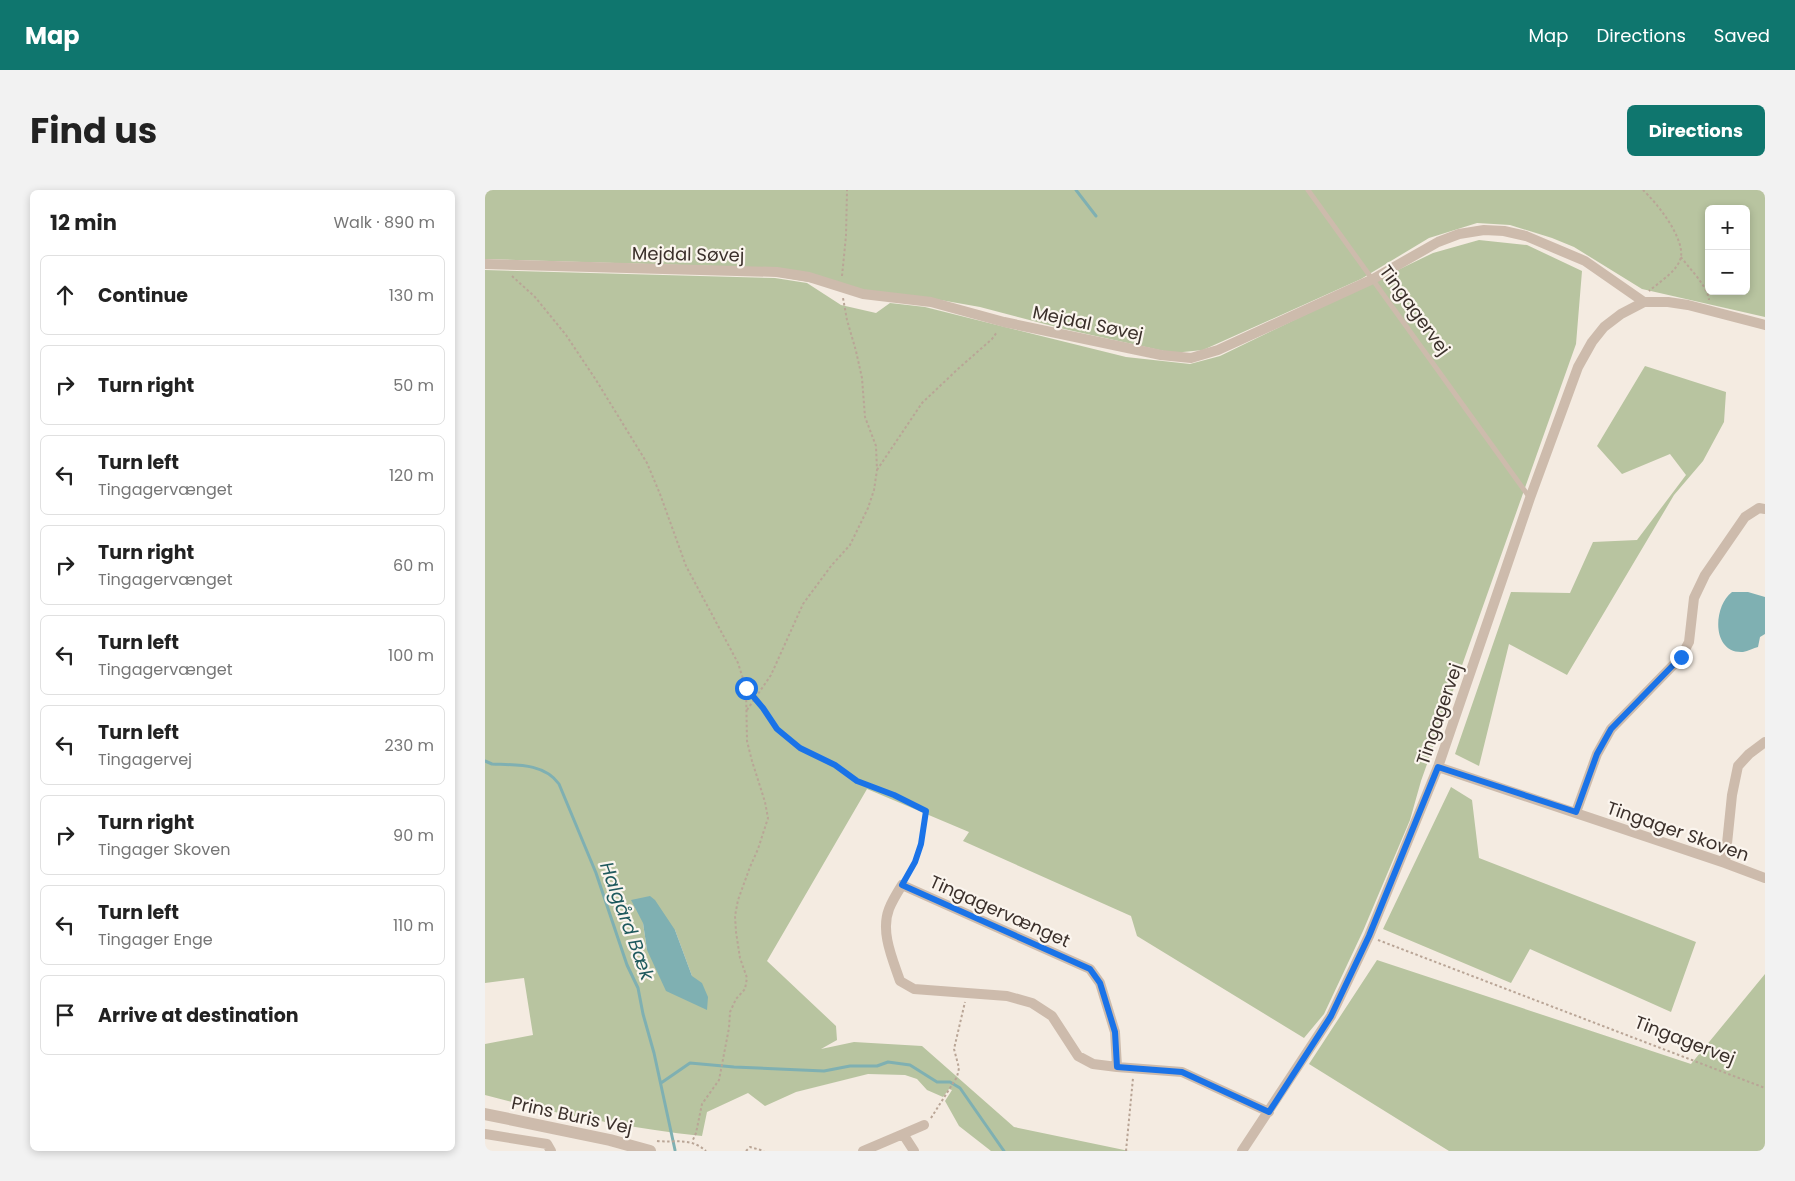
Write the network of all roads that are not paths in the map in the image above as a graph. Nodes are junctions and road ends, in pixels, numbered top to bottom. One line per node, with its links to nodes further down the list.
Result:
1 (1308, 190): 3 (lane, Tingagervej)
2 (485, 264): 3 (street, Mejdal Søvej)
3 (1373, 279): 4 (street, Mejdal Søvej); 6 (lane, Tingagervej)
4 (1644, 302): 5 (street, Tingagervej); 6 (street, Tingagervej)
5 (1765, 325)
6 (1530, 498): 9 (street, Tingagervej)
7 (1765, 509): 10 (street)
8 (1765, 742): 11 (street)
9 (1438, 767): 10 (street, Tingager Skoven); 14 (street, Tingagervej)
10 (1576, 812): 11 (street, Tingager Skoven)
11 (1725, 863): 12 (street, Tingager Skoven)
12 (1765, 878)
13 (1117, 1067): 13 (street, Tingagervænget); 14 (street, Tingagervænget)
14 (1269, 1112): 23 (street, Tingagervej)
15 (485, 1114): 19 (street, Prins Buris Vej)
16 (924, 1125): 18 (street)
17 (485, 1134): 20 (street, Prins Buris Vej)
18 (903, 1134): 21 (street); 22 (street)
19 (655, 1146)
20 (551, 1151)
21 (863, 1151)
22 (914, 1151)
23 (1241, 1151)

